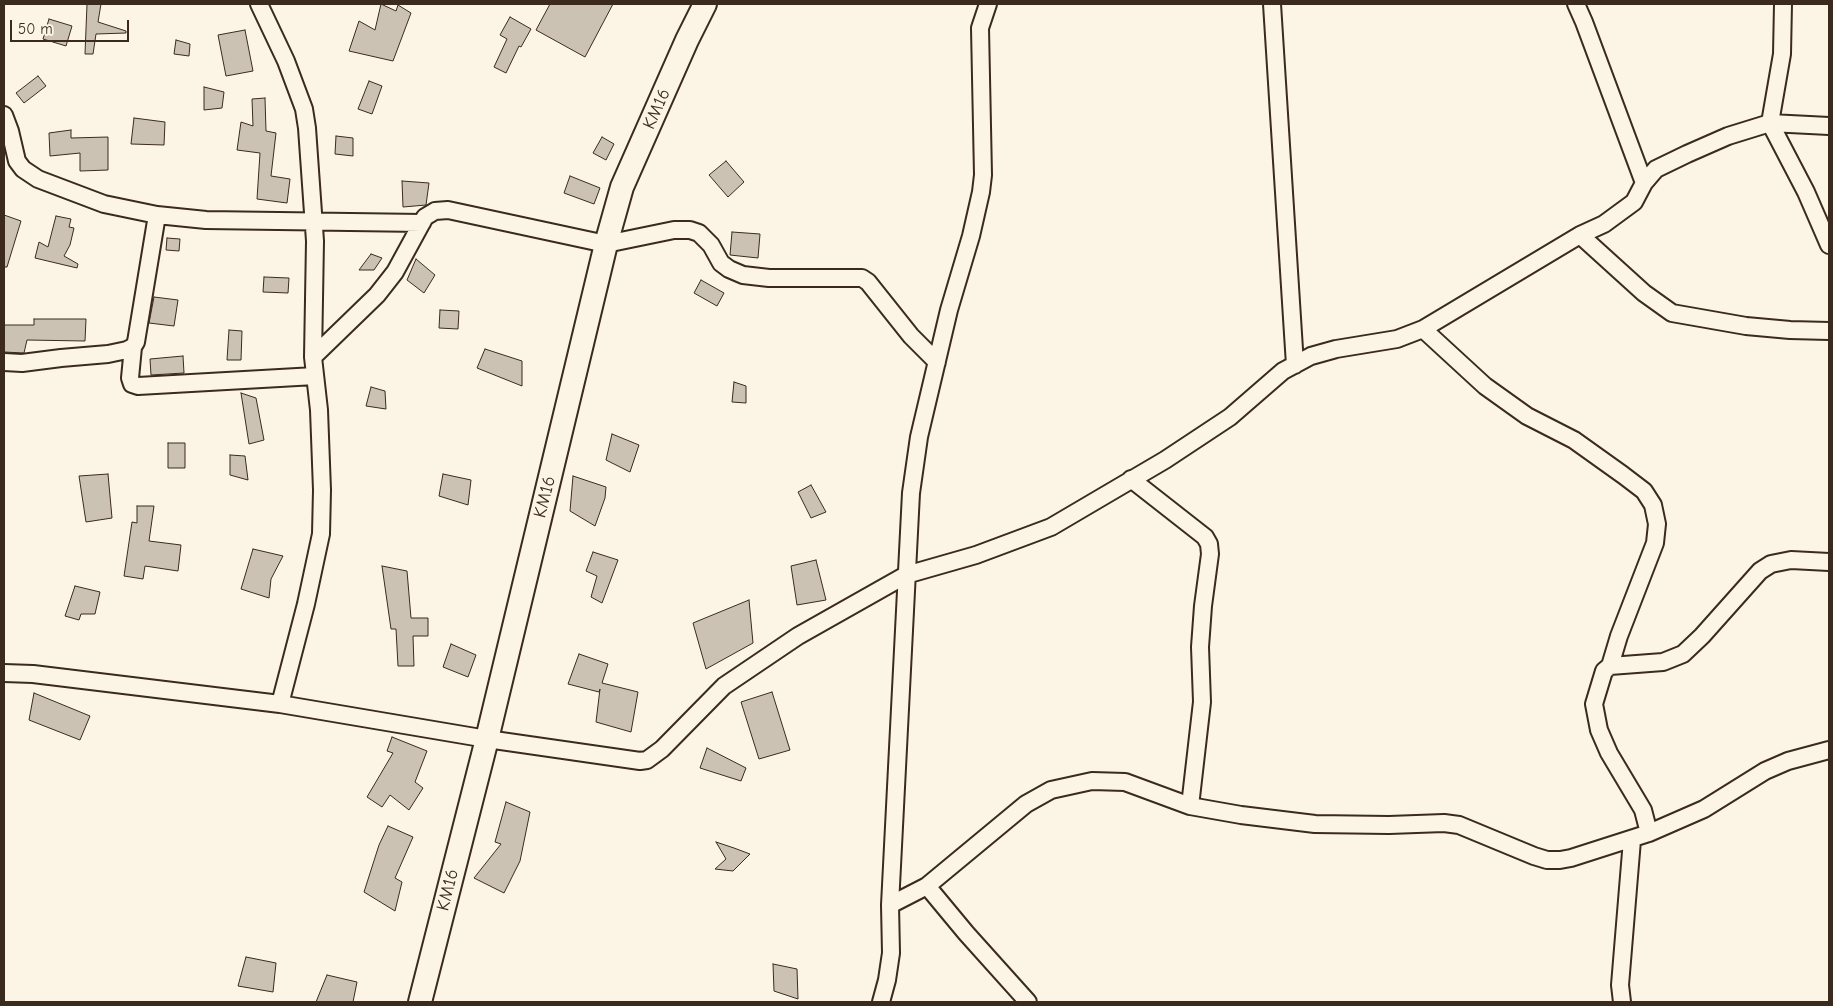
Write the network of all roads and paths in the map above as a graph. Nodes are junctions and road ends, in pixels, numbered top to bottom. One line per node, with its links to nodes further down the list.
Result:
1 (259, 4): 12 (street)
2 (705, 4): 15 (street, KM16)
3 (988, 4): 22 (street)
4 (1272, 4): 23 (street)
5 (1576, 4): 10 (street)
6 (1783, 4): 8 (street)
7 (4, 115): 11 (street)
8 (1770, 123): 9 (street); 10 (street); 16 (street)
9 (1829, 126)
10 (1644, 183): 14 (street)
11 (157, 215): 12 (street); 19 (street)
12 (314, 221): 13 (street); 20 (street)
13 (422, 224): 15 (street); 20 (street)
14 (1580, 235): 17 (street); 18 (street)
15 (606, 244): 22 (street); 31 (street, KM16)
16 (1829, 245)
17 (1423, 329): 23 (street); 28 (street)
18 (1829, 331)
19 (133, 347): 21 (street); 24 (street)
20 (313, 357): 24 (street)
21 (4, 362)
22 (937, 362): 27 (street)
23 (1295, 365): 25 (street)
24 (315, 376): 30 (street)
25 (1131, 479): 27 (street); 33 (street)
26 (1829, 562): 28 (street)
27 (906, 575): 31 (street); 37 (street)
28 (1610, 666): 34 (street)
29 (4, 673): 30 (street)
30 (280, 704): 31 (street)
31 (487, 739): 38 (street, KM16)
32 (1829, 750): 34 (street)
33 (1190, 806): 35 (street); 36 (street)
34 (1649, 833): 35 (street)
35 (1632, 840): 41 (street)
36 (926, 886): 37 (street); 40 (street)
37 (890, 905): 39 (street)
38 (420, 1002)
39 (881, 1002)
40 (1028, 1002)
41 (1622, 1002)

